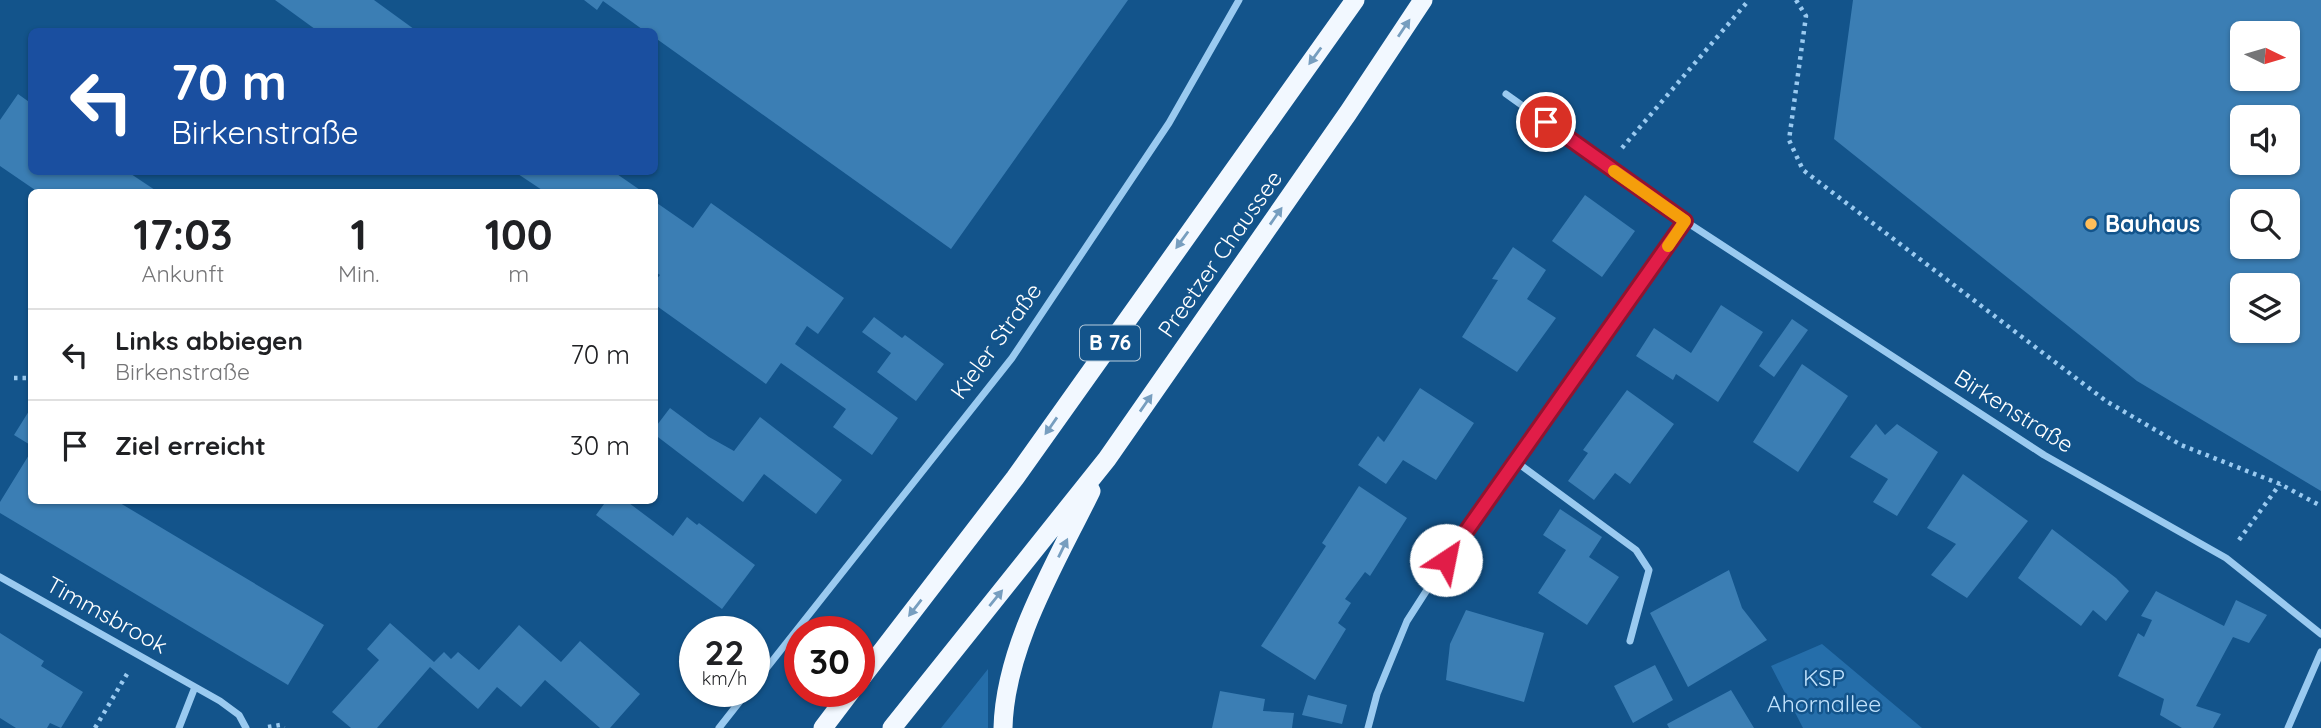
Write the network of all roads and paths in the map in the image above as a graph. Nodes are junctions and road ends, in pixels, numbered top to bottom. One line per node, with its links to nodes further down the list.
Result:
1 (1239, 0): 22 (street, Kieler Straße)
2 (1355, 0): 21 (highway, Preetzer Chaussee / B 76, one-way to 21)
3 (1423, 0): 11 (highway, Preetzer Chaussee / B 76, one-way to 3)
4 (1749, 0): 7 (path)
5 (1796, 0): 13 (path)
6 (1506, 94): 7 (street, Birkenstraße)
7 (1607, 165): 8 (street, Birkenstraße)
8 (1685, 221): 12 (street); 15 (street, Birkenstraße)
9 (14, 378): 10 (path)
10 (28, 378)
11 (1107, 459): 31 (highway, Preetzer Chaussee / B 76, one-way to 11); 32 (highway, B 76, one-way to 11)
12 (1514, 461): 18 (street); 33 (street)
13 (2280, 484): 14 (path); 15 (path)
14 (2321, 506)
15 (2226, 558): 17 (street, Birkenstraße)
16 (0, 577): 20 (street, Timmsbrook)
17 (2321, 634)
18 (1630, 641)
19 (2321, 652): 34 (street)
20 (138, 655): 23 (street, Timmsbrook); 26 (path)
21 (875, 660)
22 (770, 664)
23 (195, 687): 27 (street); 28 (street, Timmsbrook)
24 (735, 707): 29 (street)
25 (839, 707): 30 (highway)
26 (95, 728)
27 (178, 728)
28 (246, 728)
29 (719, 728)
30 (823, 728)
31 (892, 728)
32 (1003, 728)
33 (1368, 728)
34 (2288, 728)

